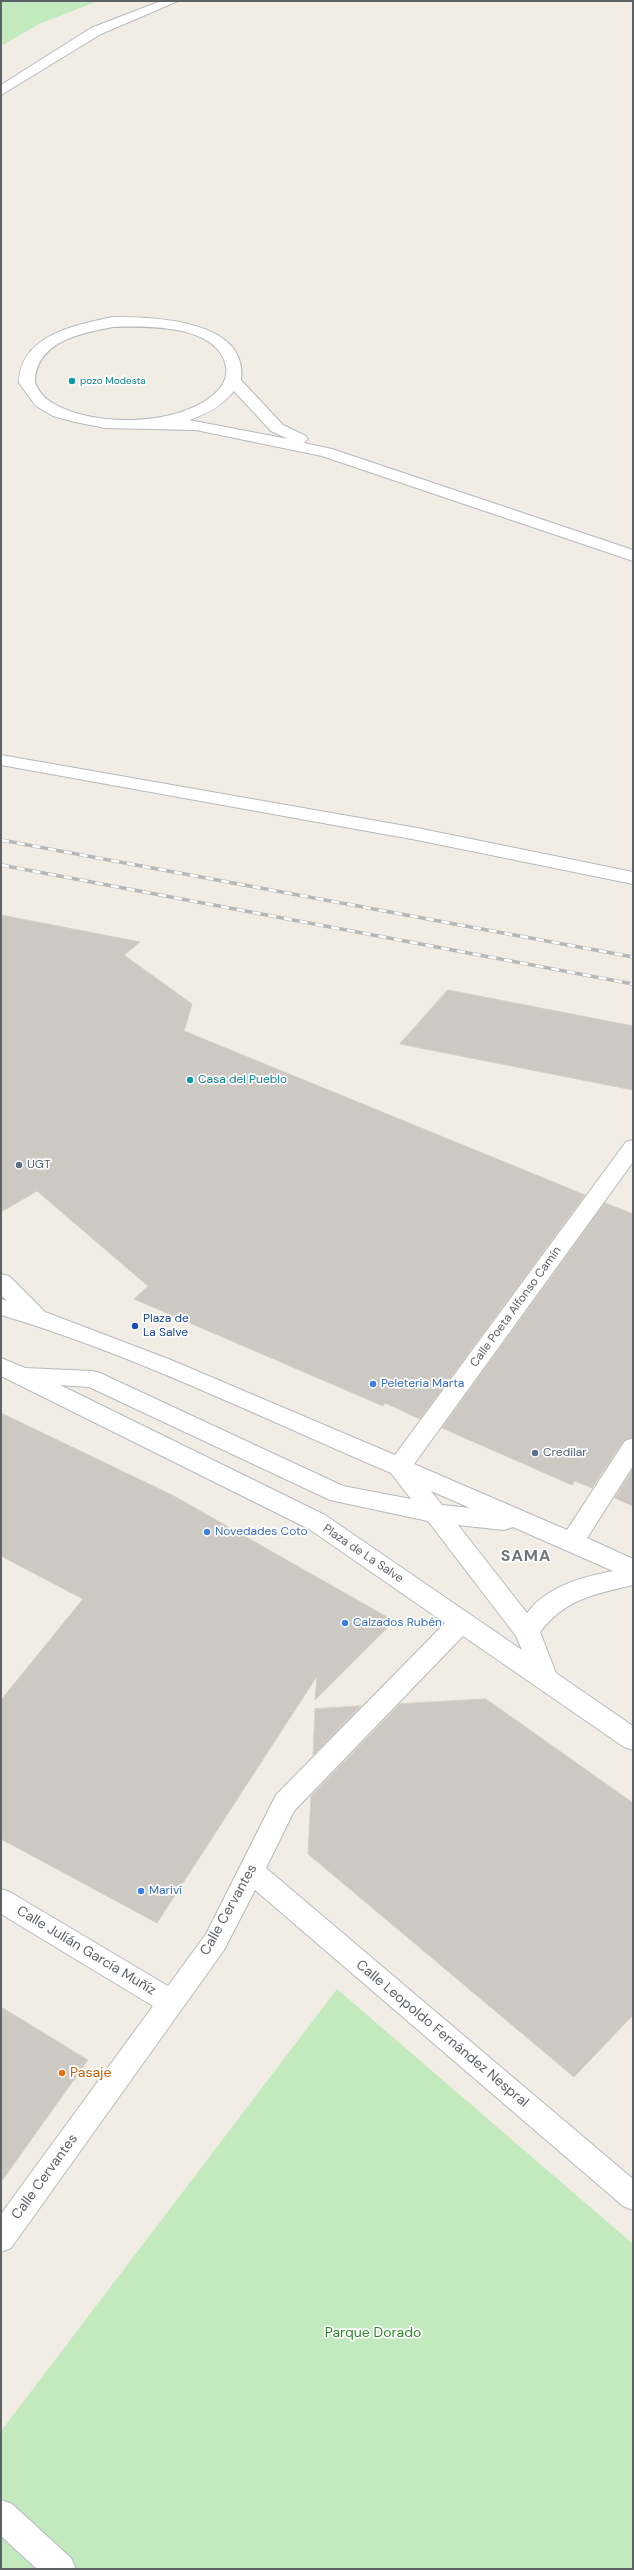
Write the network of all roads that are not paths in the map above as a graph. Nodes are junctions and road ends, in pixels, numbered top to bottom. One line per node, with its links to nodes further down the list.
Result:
1 (172, 1): 2 (street)
2 (1, 91)
3 (233, 380): 4 (street); 4 (street); 5 (street)
4 (149, 424): 5 (street)
5 (326, 452): 6 (street)
6 (633, 556)
7 (1, 760): 8 (street)
8 (633, 878)
9 (633, 1147): 15 (street, Calle Poeta Alfonso Camín)
10 (1, 1282): 12 (street, Plaza de La Salve)
11 (1, 1307): 12 (street, Plaza de La Salve)
12 (38, 1318): 15 (street, Plaza de La Salve)
13 (9, 1370): 16 (street, Plaza de La Salve); 21 (street, Plaza de La Salve)
14 (633, 1447): 18 (street)
15 (399, 1467): 16 (street, Plaza de La Salve); 17 (street, Plaza de La Salve)
16 (434, 1513): 17 (street, Plaza de La Salve); 22 (street, Plaza de La Salve)
17 (526, 1523): 18 (street, Plaza de La Salve)
18 (571, 1543): 19 (street, Plaza de La Salve)
19 (633, 1569)
20 (633, 1576): 22 (street)
21 (462, 1621): 23 (street, Plaza de La Salve); 25 (street, Calle Cervantes)
22 (527, 1631): 23 (street, Plaza de La Salve)
23 (545, 1678): 24 (street)
24 (633, 1740)
25 (251, 1871): 27 (street, Calle Cervantes); 28 (street, Calle Leopoldo Fernández Nespral)
26 (1, 1900): 27 (street, Calle Julián García Muñíz)
27 (171, 2002): 29 (street, Calle Cervantes)
28 (633, 2197)
29 (1, 2238)
30 (1, 2515): 31 (street)
31 (60, 2569)

